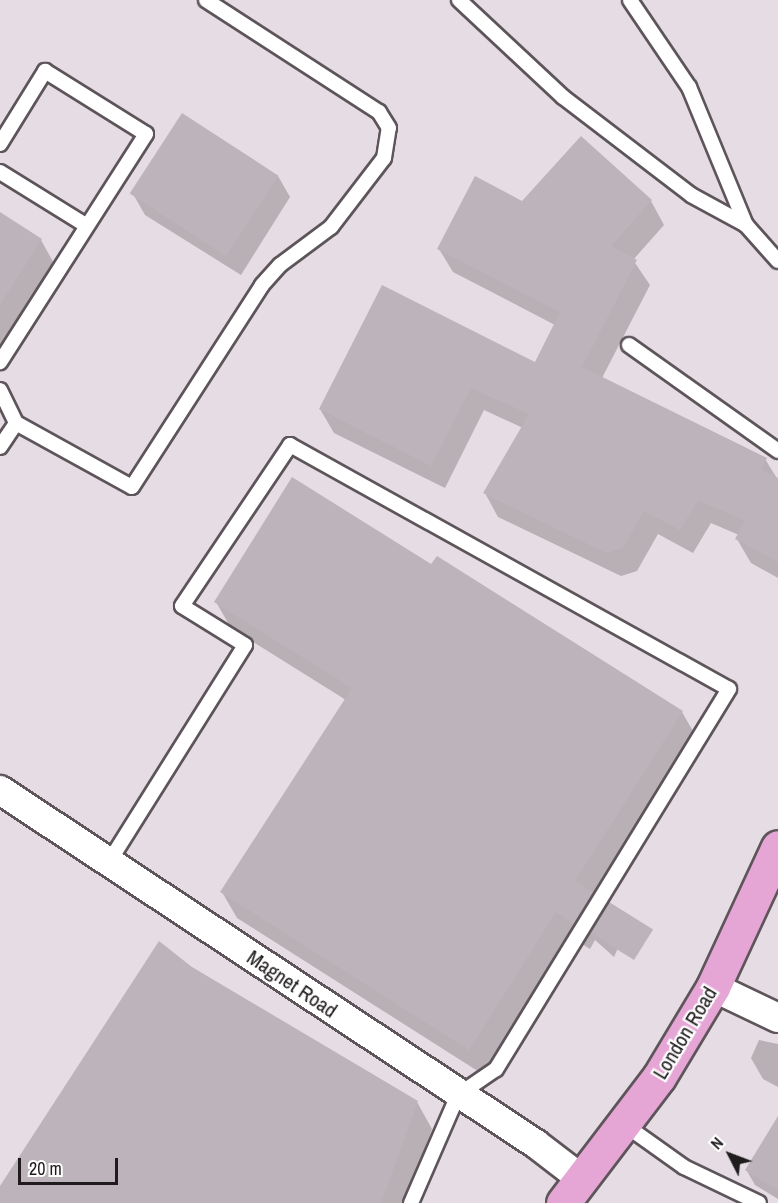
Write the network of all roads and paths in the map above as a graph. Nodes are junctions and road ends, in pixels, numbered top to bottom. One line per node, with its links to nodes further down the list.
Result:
1 (206, 0): 12 (lane)
2 (459, 0): 6 (lane)
3 (630, 0): 6 (lane)
4 (0, 144): 7 (lane)
5 (0, 172): 7 (lane)
6 (746, 225): 8 (lane)
7 (87, 226): 10 (lane)
8 (778, 261)
9 (629, 345): 14 (lane)
10 (0, 362)
11 (0, 390): 12 (lane)
12 (16, 423): 13 (lane)
13 (0, 447)
14 (778, 450)
15 (0, 790): 17 (street, Magnet Road)
16 (778, 847): 18 (main road, London Road)
17 (110, 862): 20 (street, Magnet Road); 20 (lane)
18 (714, 987): 19 (street); 21 (main road, London Road)
19 (778, 1017)
20 (458, 1095): 22 (street, Magnet Road); 23 (lane)
21 (625, 1125): 22 (main road, London Road); 24 (lane)
22 (573, 1191)
23 (411, 1203)
24 (759, 1203)

